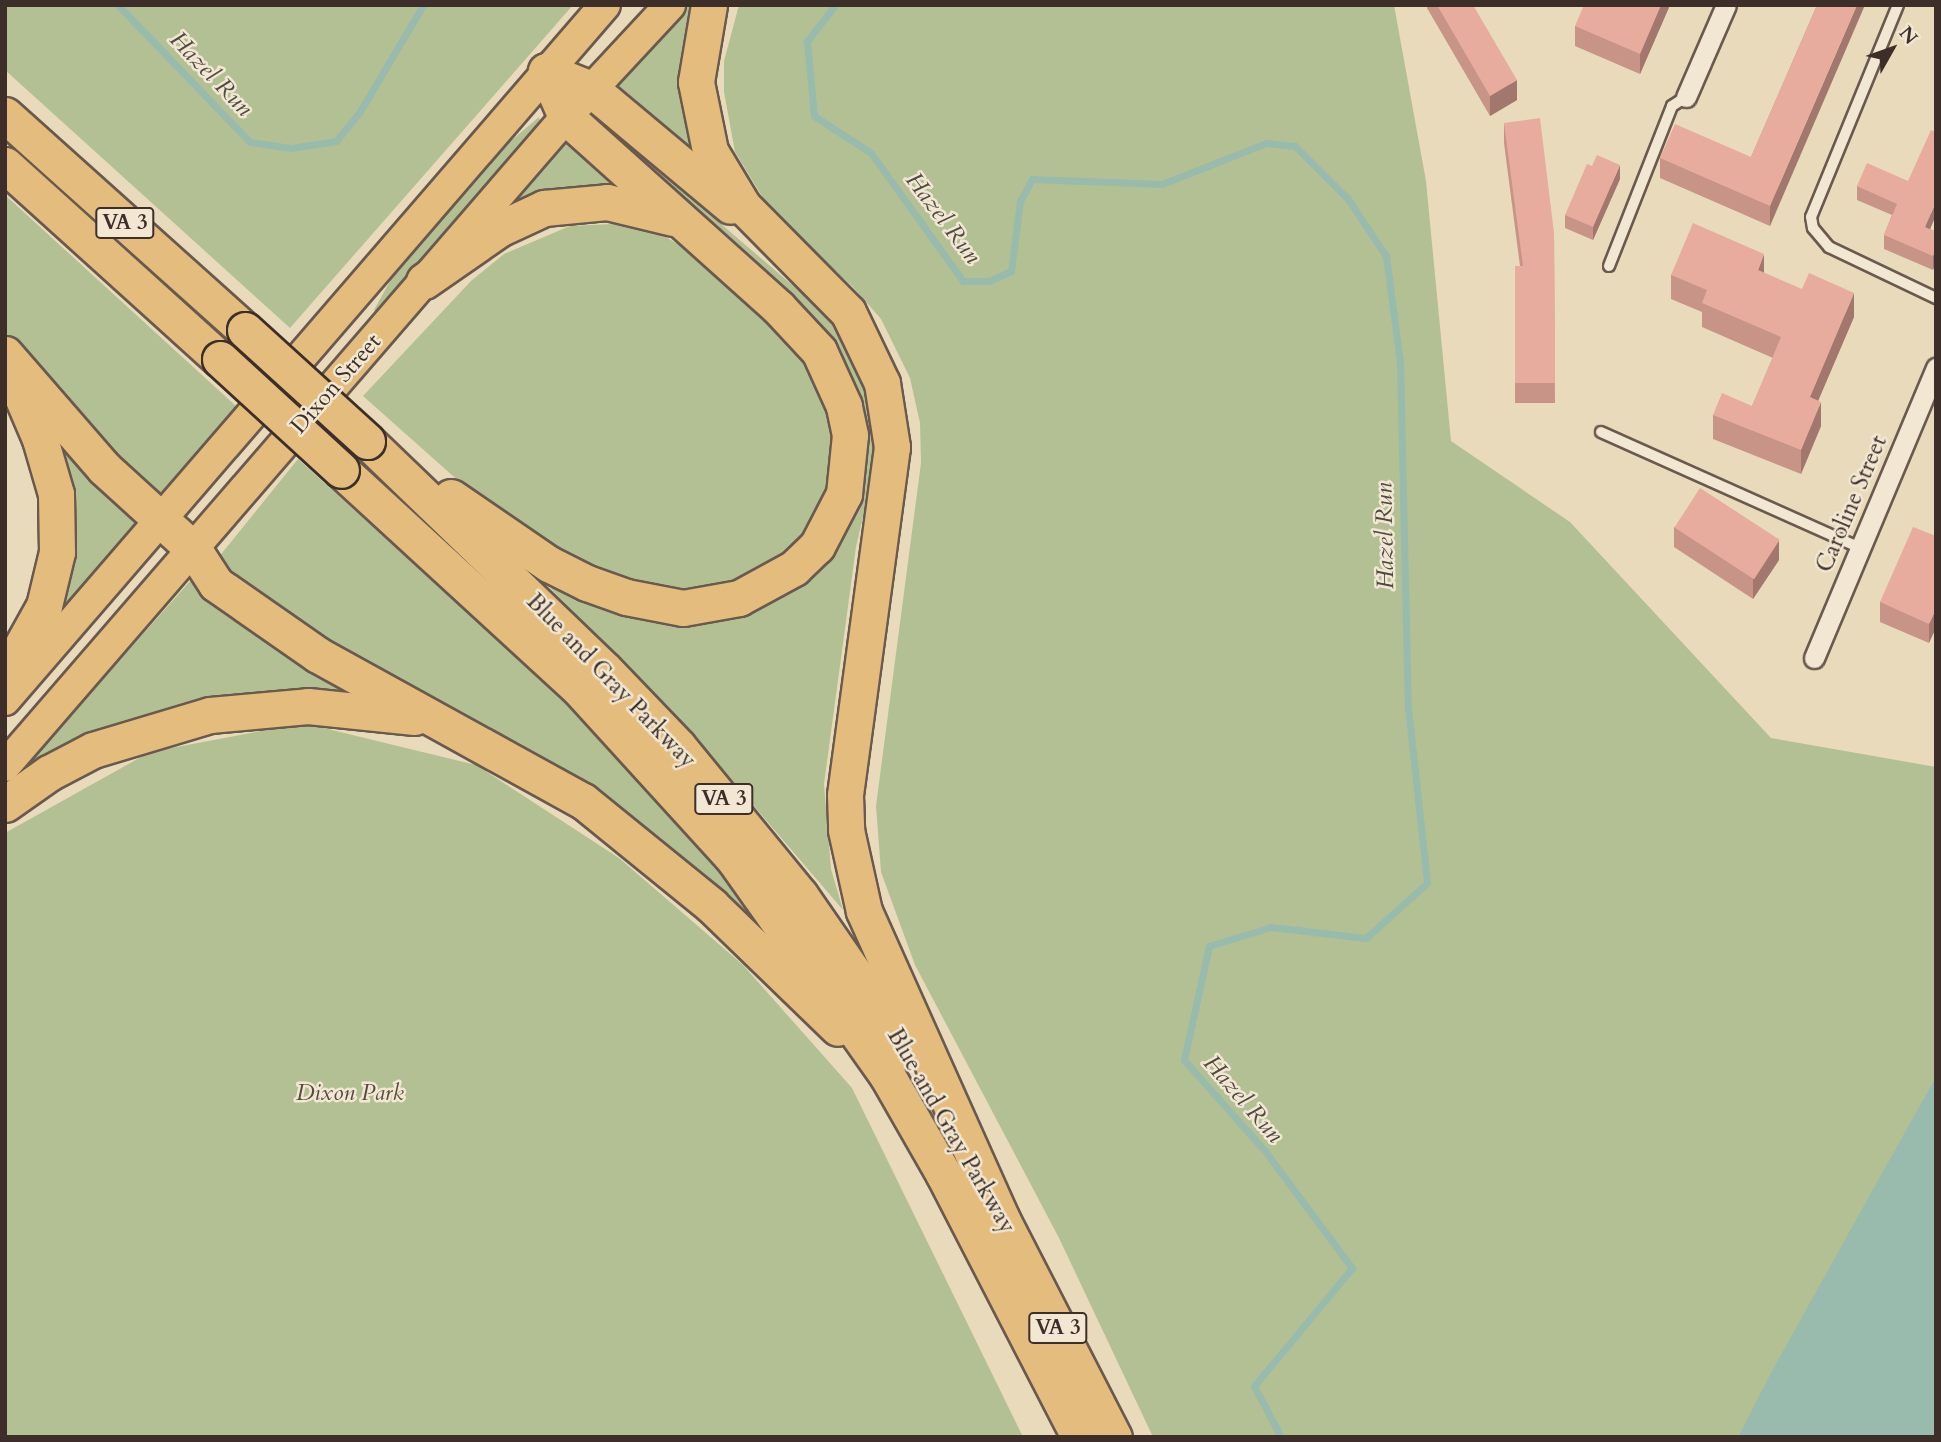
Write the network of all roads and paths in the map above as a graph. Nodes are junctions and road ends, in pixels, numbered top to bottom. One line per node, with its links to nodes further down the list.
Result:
1 (605, 5): 6 (main road, Dixon Street)
2 (670, 5): 7 (main road, Dixon Street)
3 (709, 5): 13 (highway)
4 (1726, 5): 8 (street)
5 (1898, 5): 16 (lane)
6 (546, 71): 7 (highway); 10 (highway); 22 (main road, Dixon Street)
7 (591, 89): 10 (main road, Dixon Street); 13 (highway)
8 (1686, 97): 14 (lane)
9 (5, 115): 21 (highway, Blue and Gray Parkway / VA 3, bridge)
10 (566, 117): 12 (highway); 15 (main road, Dixon Street)
11 (5, 165): 31 (highway, Blue and Gray Parkway / VA 3, bridge)
12 (683, 221): 15 (highway); 21 (highway)
13 (778, 242): 32 (highway)
14 (1609, 265)
15 (424, 281): 24 (main road, Dixon Street)
16 (1936, 298)
17 (5, 354): 22 (highway)
18 (5, 363): 26 (highway)
19 (1936, 369): 23 (street, Caroline Street)
20 (1601, 432): 23 (lane)
21 (367, 441): 32 (highway, Blue and Gray Parkway / VA 3)
22 (162, 521): 24 (highway); 27 (main road, Dixon Street)
23 (1860, 548): 25 (street, Caroline Street)
24 (194, 550): 28 (highway); 29 (main road, Dixon Street)
25 (1814, 658)
26 (5, 676)
27 (5, 700)
28 (449, 725): 30 (highway); 31 (highway)
29 (5, 766)
30 (5, 804)
31 (888, 1077): 33 (highway, Blue and Gray Parkway / VA 3)
32 (1002, 1219): 34 (highway, Blue and Gray Parkway / VA 3)
33 (1079, 1437)
34 (1114, 1437)

